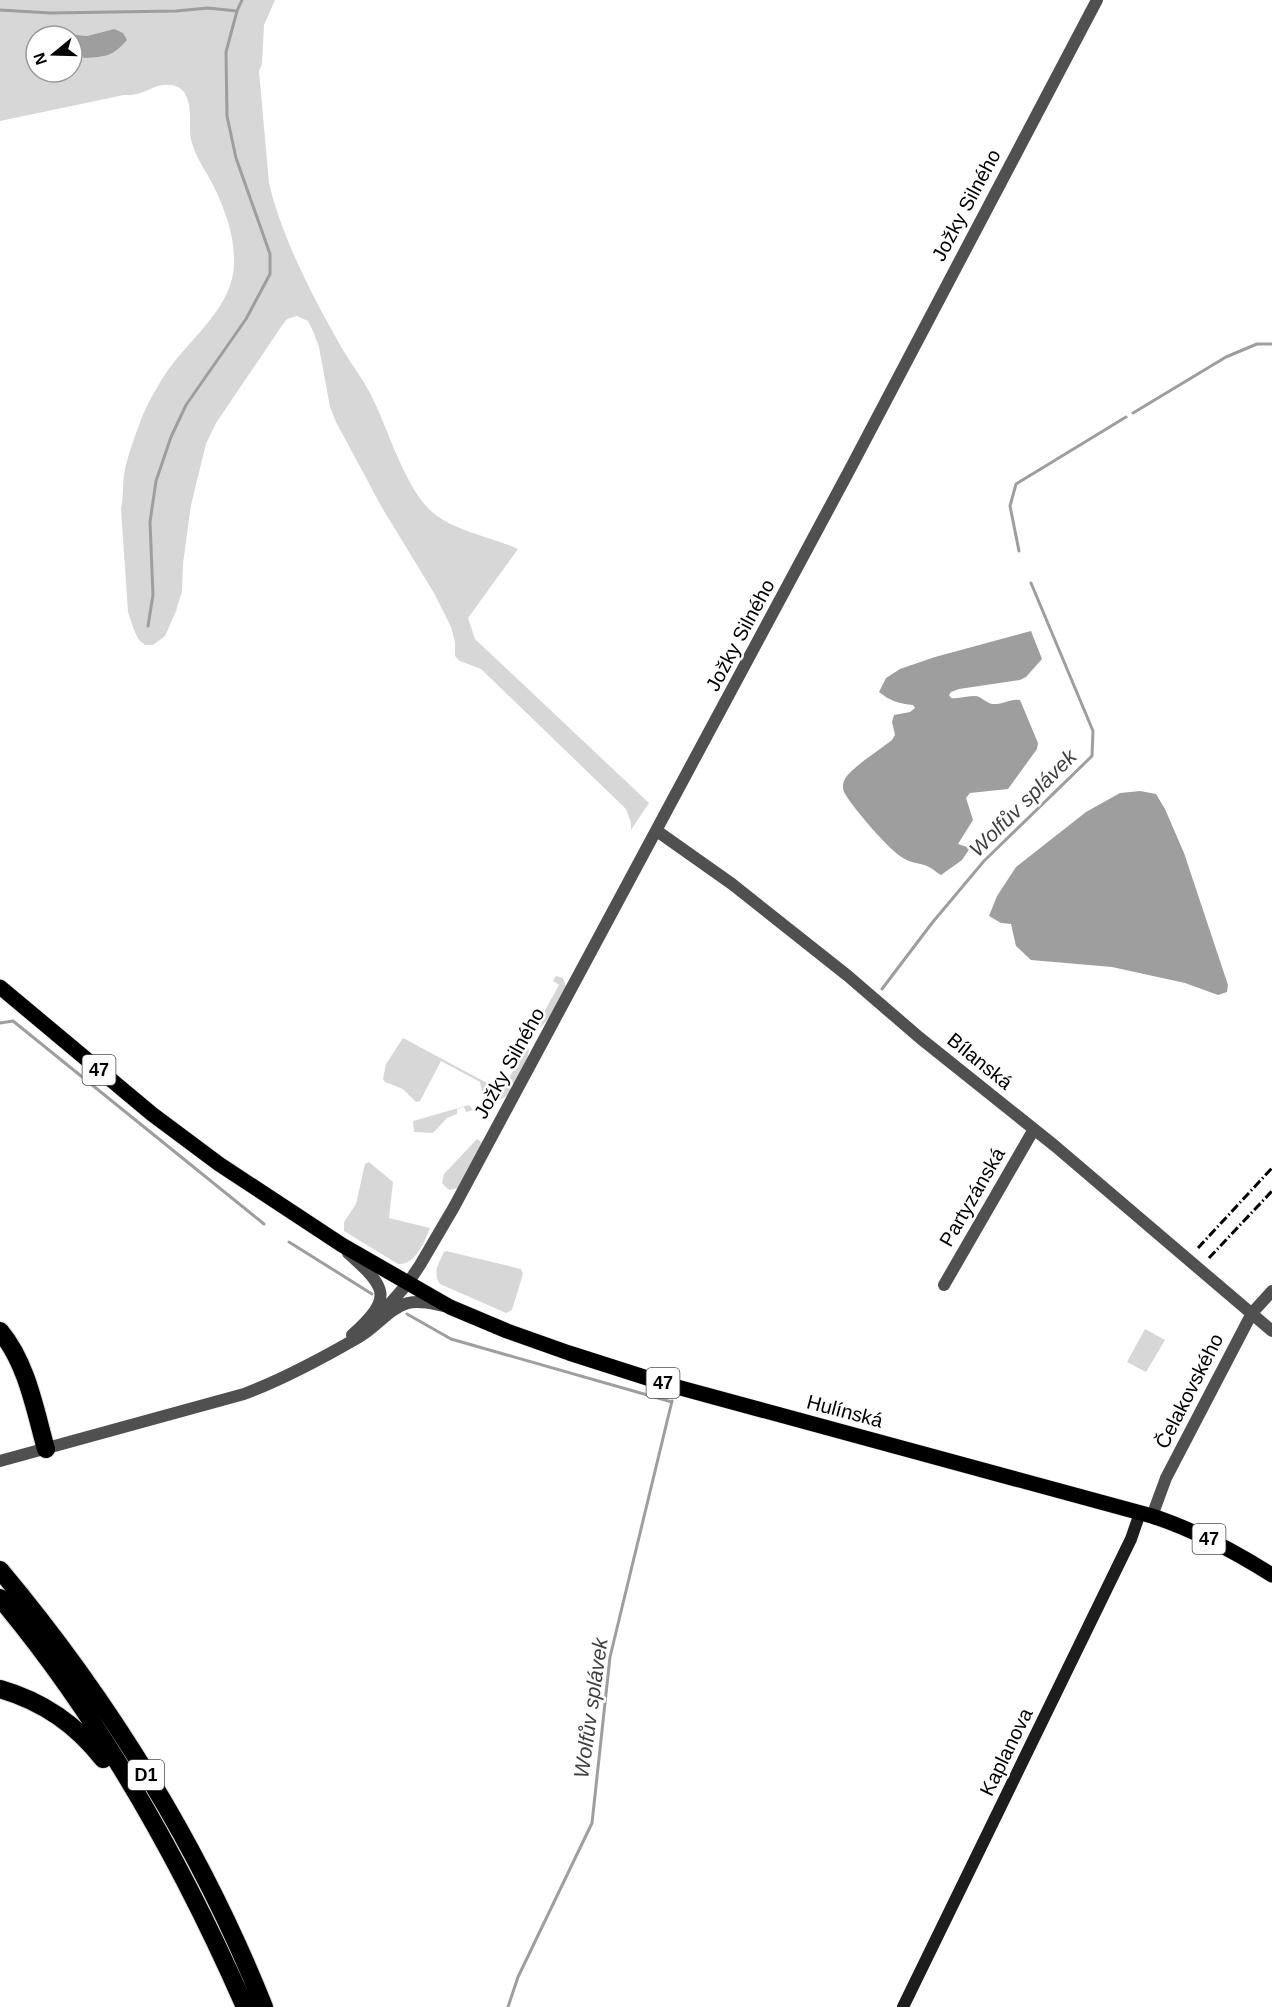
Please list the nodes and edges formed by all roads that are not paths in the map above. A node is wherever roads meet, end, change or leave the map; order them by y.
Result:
1 (1097, 0) edge
2 (657, 831) junction
3 (0, 987) edge
4 (1034, 1129) junction
5 (328, 1236) junction
6 (408, 1283) junction
7 (944, 1285) dead end
8 (1272, 1291) edge
9 (450, 1306) junction
10 (1252, 1313) junction
11 (0, 1331) edge
12 (1272, 1331) edge
13 (339, 1347) junction
14 (46, 1449) junction
15 (0, 1461) edge
16 (1146, 1514) junction
17 (0, 1570) edge
18 (1272, 1575) edge
19 (0, 1598) edge
20 (0, 1689) edge
21 (163, 1839) junction
22 (254, 2005) edge
23 (903, 2007) edge

1 - 2 street, Jožky Silného
2 - 4 street, Bílanská
2 - 6 street, Jožky Silného
3 - 5 main road, 47
4 - 7 street, Partyzánská
4 - 10 street, Bílanská
5 - 6 main road, 47
5 - 13 street
6 - 9 main road, Hulínská / 47
6 - 13 street, Jožky Silného
8 - 10 street, Čelakovského
9 - 13 street
9 - 16 main road, Hulínská / 47
10 - 12 street, Bílanská
10 - 16 street, Čelakovského
11 - 14 highway
13 - 14 street
14 - 15 street
16 - 18 main road, Hulínská / 47
16 - 23 main road, Kaplanova
17 - 22 highway, D1
19 - 21 highway, D1
20 - 21 highway
21 - 22 highway, D1

